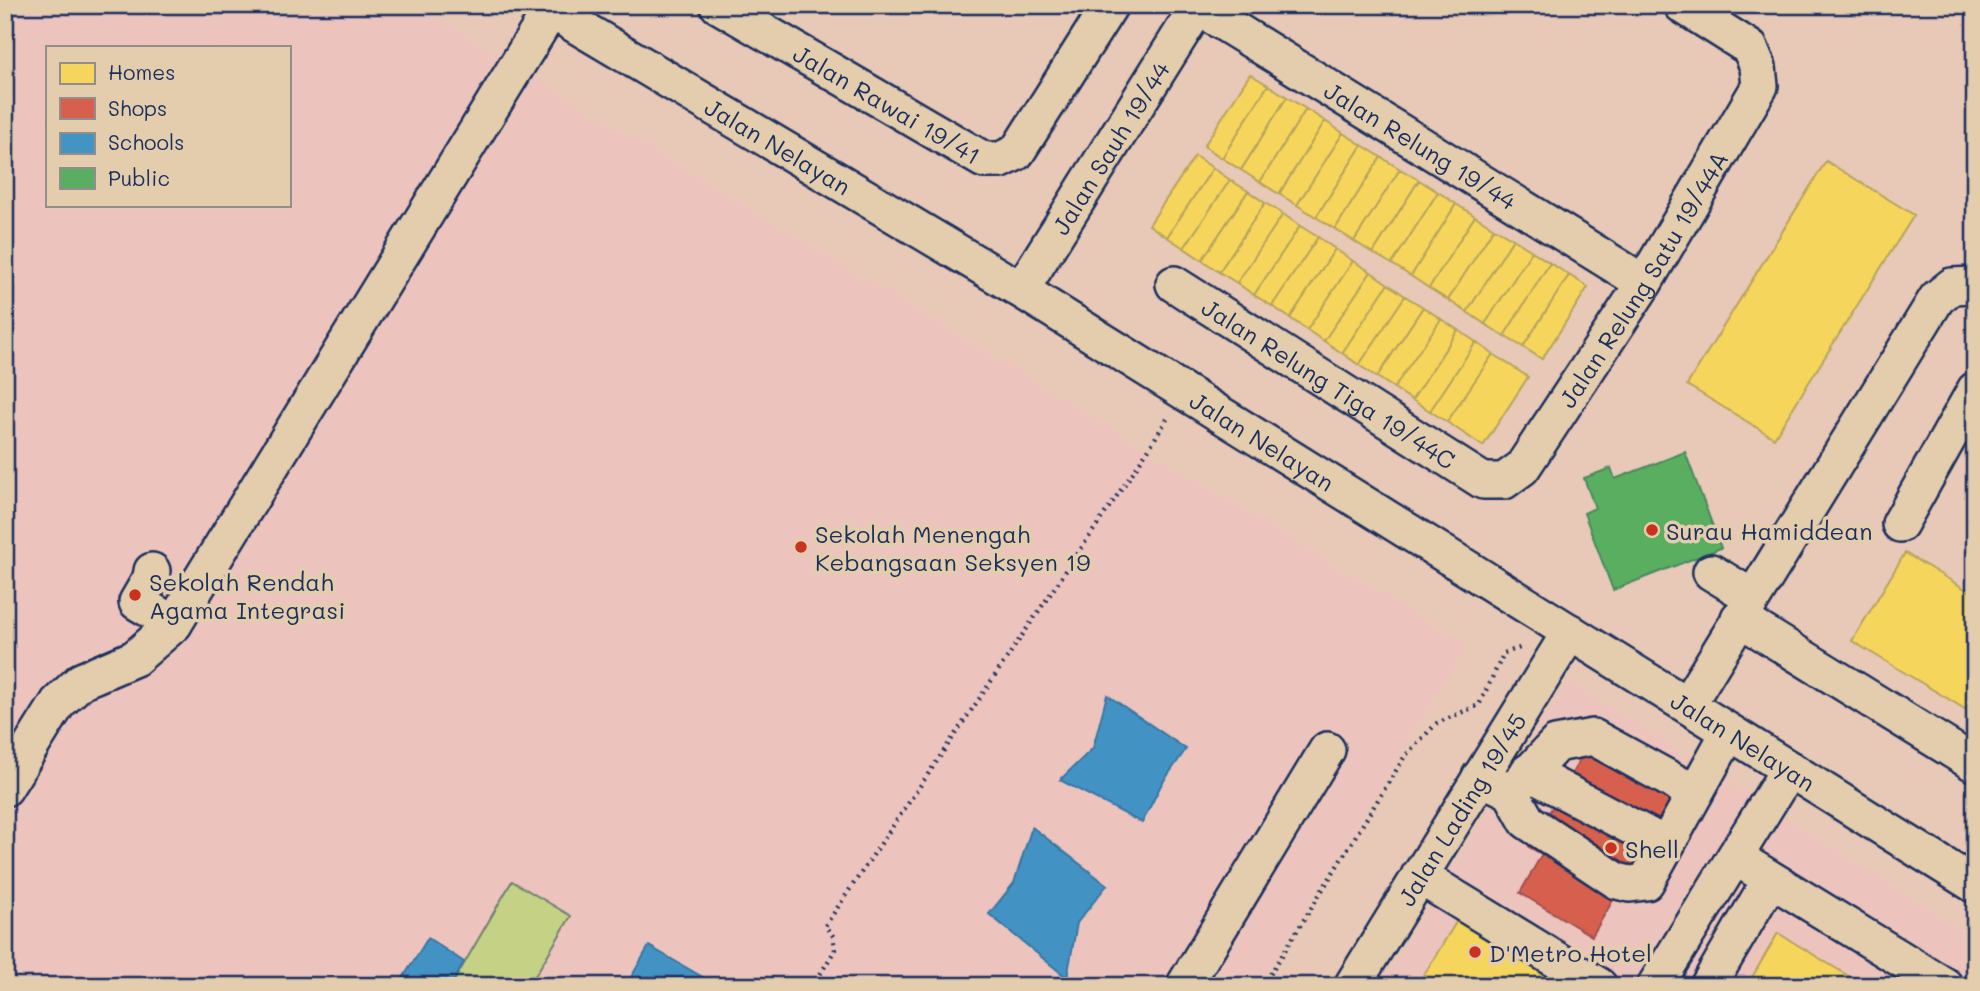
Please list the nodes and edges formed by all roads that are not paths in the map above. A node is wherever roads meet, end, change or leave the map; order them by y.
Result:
1 (718, 5) edge
2 (1110, 5) edge
3 (1682, 5) edge
4 (1198, 6) edge
5 (549, 7) edge
6 (1644, 283) junction
7 (1174, 284) dead end
8 (1975, 286) edge
9 (1021, 290) junction
10 (1975, 390) edge
11 (1483, 481) joint
12 (1900, 524) dead end
13 (1711, 572) dead end
14 (145, 587) dead end
15 (1746, 607) junction
16 (174, 624) junction
17 (1570, 632) junction
18 (1687, 705) junction
19 (1729, 732) junction
20 (1326, 750) dead end
21 (1975, 764) edge
22 (1789, 769) junction
23 (1506, 780) junction
24 (5, 788) edge
25 (1695, 793) junction
26 (1666, 845) junction
27 (1735, 857) junction
28 (1419, 876) junction
29 (1770, 880) junction
30 (1975, 885) edge
31 (1184, 986) edge
32 (1352, 986) edge
33 (1599, 986) edge
34 (1655, 986) edge
35 (1708, 986) edge
36 (1945, 986) edge

1 - 2 street, Jalan Rawai 19/41
3 - 6 street, Jalan Relung Satu 19/44A
4 - 6 street, Jalan Relung 19/44
4 - 9 street, Jalan Sauh 19/44
5 - 9 street, Jalan Nelayan
5 - 16 street
6 - 11 street, Jalan Relung Satu 19/44A
7 - 11 street, Jalan Relung Tiga 19/44C
8 - 15 street
9 - 17 street, Jalan Nelayan
10 - 12 street
13 - 15 street
14 - 16 street
15 - 18 street
15 - 21 street
16 - 24 street
17 - 18 street, Jalan Nelayan
17 - 23 street, Jalan Lading 19/45
18 - 19 street, Jalan Nelayan
19 - 22 street, Jalan Nelayan
19 - 25 street
20 - 31 street
22 - 27 street
22 - 30 street, Jalan Nelayan
23 - 25 street
23 - 26 street
23 - 26 street
23 - 28 street, Jalan Lading 19/45
25 - 26 street
27 - 29 street
27 - 34 street
28 - 32 street, Jalan Lading 19/45
28 - 33 street
29 - 35 street
29 - 36 street

